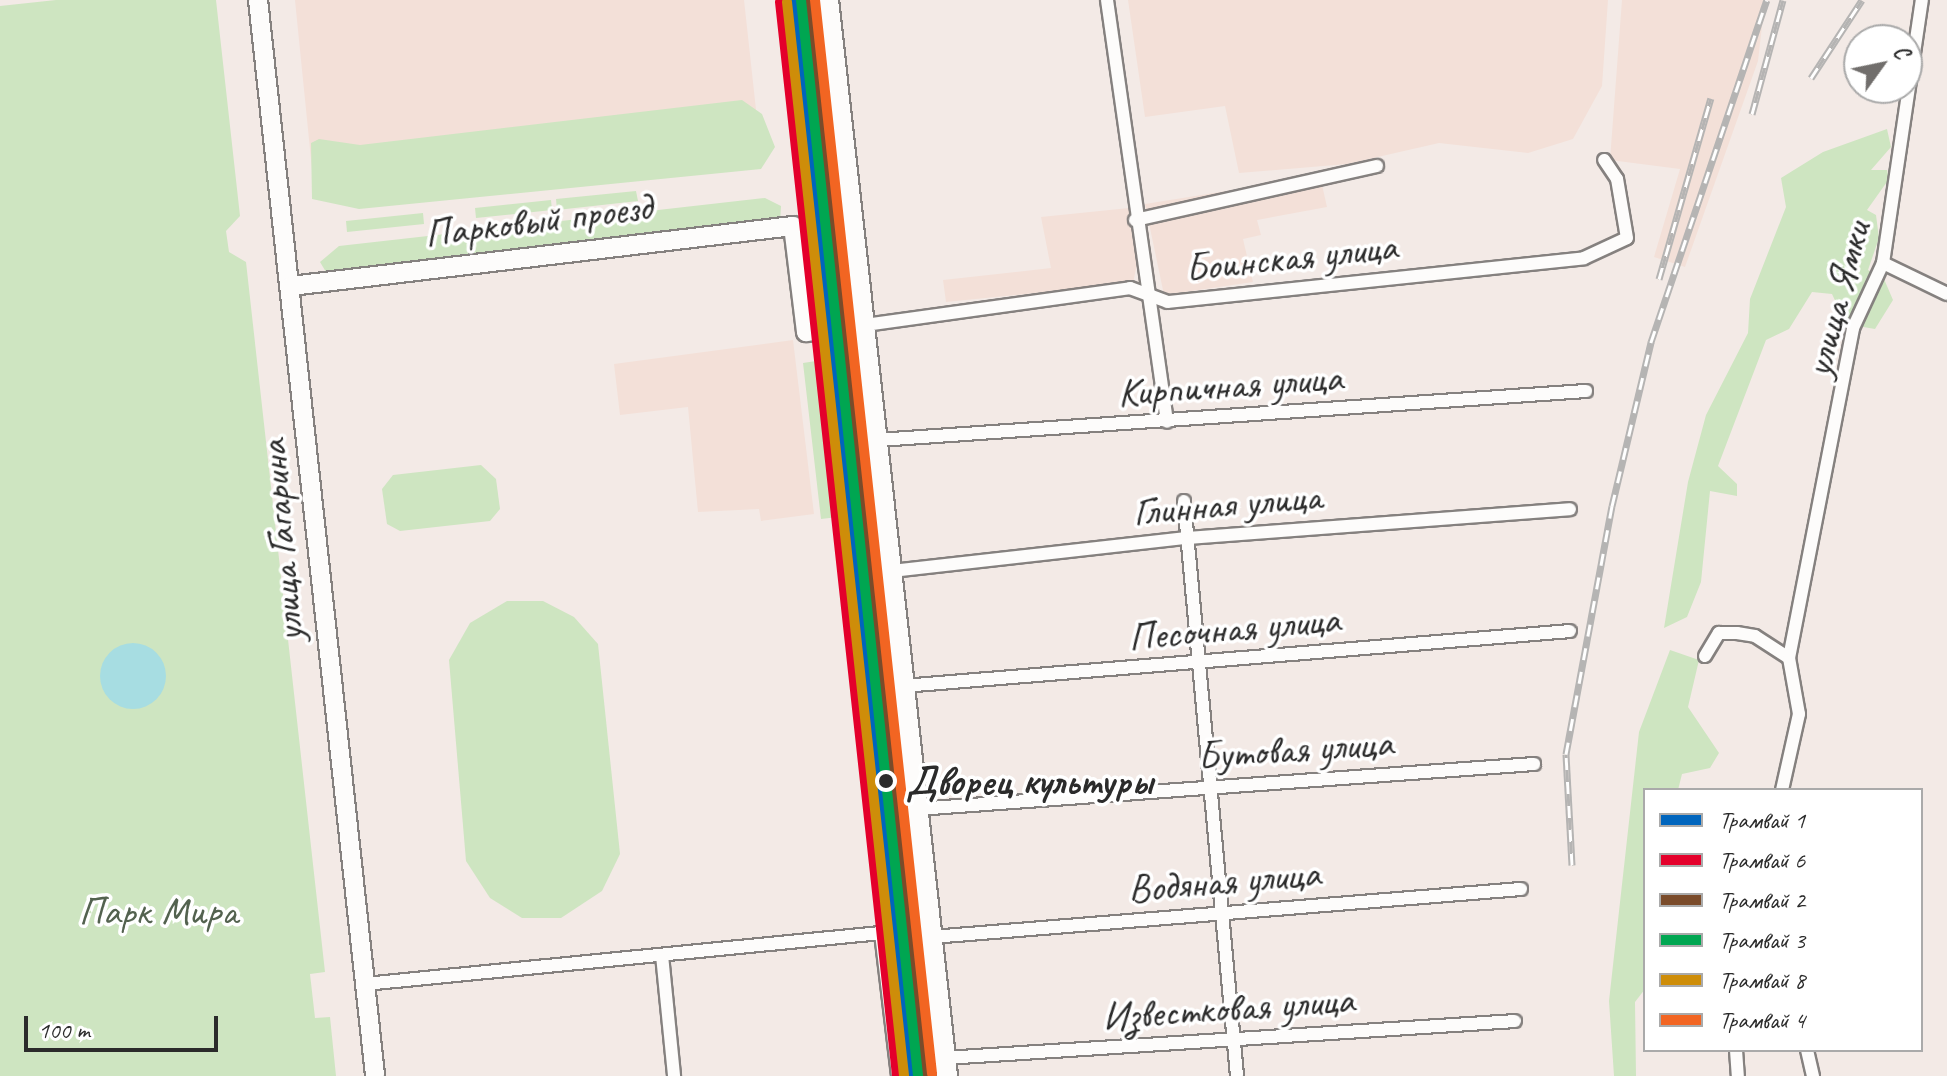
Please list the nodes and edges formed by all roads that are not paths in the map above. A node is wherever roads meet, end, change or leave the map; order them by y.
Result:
1 (258, 0) edge
2 (828, 0) edge
3 (1107, 0) edge
4 (1922, 0) edge
5 (1604, 160) dead end
6 (1377, 166) dead end
7 (1135, 220) junction
8 (1883, 263) junction
9 (291, 286) junction
10 (1152, 294) junction
11 (1947, 294) edge
12 (865, 325) junction
13 (1586, 391) dead end
14 (1167, 422) junction
15 (878, 440) junction
16 (1184, 501) dead end
17 (1570, 509) dead end
18 (1187, 538) junction
19 (891, 571) junction
20 (1570, 631) dead end
21 (1705, 656) dead end
22 (1789, 658) junction
23 (1202, 663) junction
24 (903, 686) junction
25 (1534, 764) dead end
26 (1212, 786) junction
27 (1782, 788) edge
28 (917, 809) junction
29 (1521, 889) dead end
30 (1224, 913) junction
31 (881, 933) junction
32 (932, 933) junction
33 (662, 955) junction
34 (365, 984) junction
35 (1515, 1021) dead end
36 (1231, 1039) junction
37 (1736, 1052) edge
38 (1807, 1052) edge
39 (946, 1067) edge
40 (375, 1076) edge
41 (674, 1076) edge
42 (898, 1076) edge
43 (1237, 1076) edge
44 (1738, 1076) edge
45 (1813, 1076) edge

1 - 9 street, улица Гагарина
2 - 12 main road
3 - 7 street
4 - 8 street, улица Ямки
5 - 10 street, Боинская улица
6 - 7 street
7 - 10 street
8 - 11 street
8 - 22 street, улица Ямки
9 - 12 street, Парковый проезд
9 - 34 street, улица Гагарина
10 - 12 street, Боинская улица
10 - 14 street
12 - 15 main road
13 - 14 street, Кирпичная улица
14 - 15 street, Кирпичная улица
15 - 19 main road
16 - 18 street
17 - 18 street, Глинная улица
18 - 19 street, Глинная улица
18 - 23 street
19 - 24 main road
20 - 23 street, Песочная улица
21 - 22 street
22 - 27 street, улица Ямки
23 - 24 street, Песочная улица
23 - 26 street
24 - 28 main road
25 - 26 street, Бутовая улица
26 - 28 street, Бутовая улица
26 - 30 street
28 - 32 main road
29 - 30 street, Водяная улица
30 - 32 street, Водяная улица
30 - 36 street
31 - 32 street, Водяная улица
31 - 33 street, Водяная улица
31 - 42 street
32 - 39 main road
33 - 34 street, Водяная улица
33 - 41 street
34 - 40 street, улица Гагарина
35 - 36 street, Известковая улица
36 - 39 street, Известковая улица
36 - 43 street
37 - 44 street
38 - 45 street

